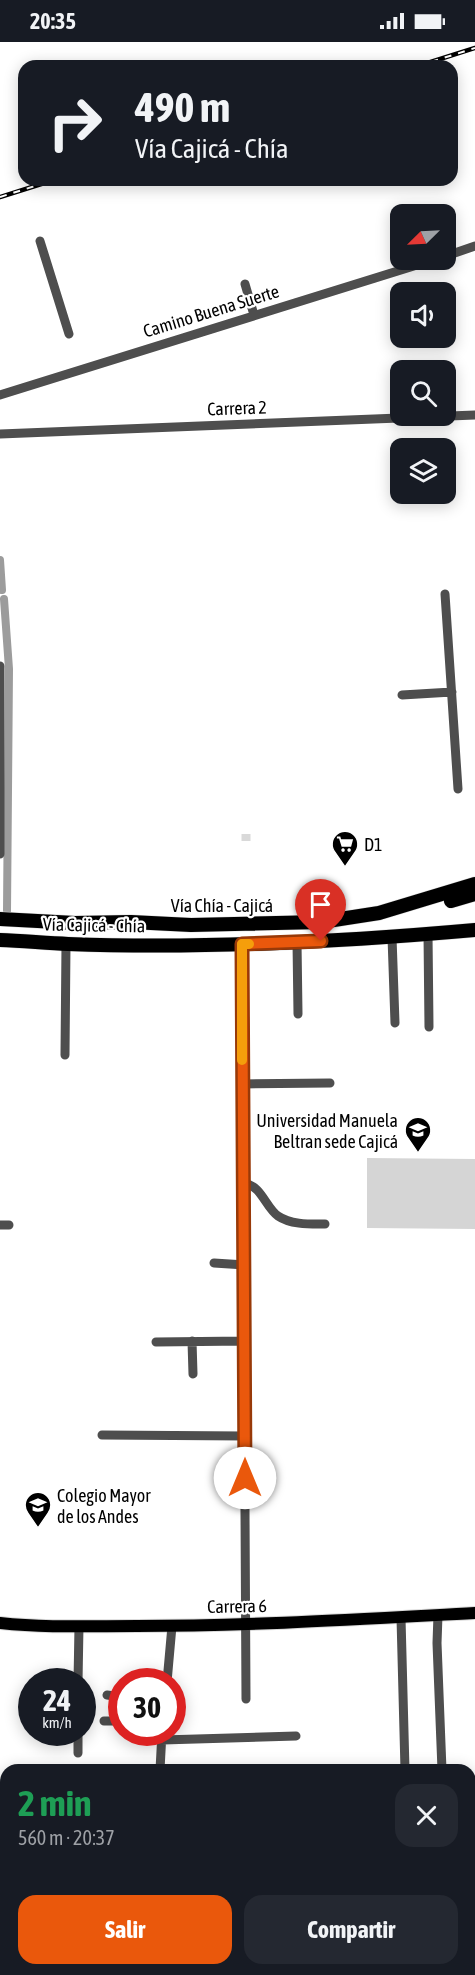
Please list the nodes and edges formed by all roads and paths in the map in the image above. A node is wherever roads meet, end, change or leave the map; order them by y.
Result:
1 (40, 241) dead end
2 (475, 246) edge
3 (456, 252) edge
4 (400, 270) edge
5 (245, 284) dead end
6 (254, 315) junction
7 (69, 334) dead end
8 (0, 394) edge
9 (475, 416) edge
10 (0, 434) edge
11 (446, 594) dead end
12 (0, 666) edge
13 (452, 692) junction
14 (402, 695) dead end
15 (458, 789) dead end
16 (0, 854) edge
17 (475, 884) edge
18 (475, 894) edge
19 (407, 904) junction
20 (0, 919) edge
21 (475, 923) edge
22 (475, 930) edge
23 (433, 934) junction
24 (392, 937) junction
25 (0, 940) edge
26 (297, 942) junction
27 (66, 944) junction
28 (242, 944) junction
29 (298, 1014) dead end
30 (395, 1023) dead end
31 (429, 1027) dead end
32 (65, 1055) dead end
33 (330, 1083) dead end
34 (242, 1084) junction
35 (245, 1184) junction
36 (325, 1224) dead end
37 (213, 1263) dead end
38 (245, 1265) junction
39 (192, 1341) junction
40 (245, 1341) junction
41 (156, 1342) dead end
42 (193, 1374) dead end
43 (102, 1435) dead end
44 (245, 1436) junction
45 (475, 1613) edge
46 (438, 1615) junction
47 (401, 1618) junction
48 (0, 1623) edge
49 (246, 1624) junction
50 (79, 1626) junction
51 (172, 1626) junction
52 (78, 1668) edge
53 (168, 1668) edge
54 (246, 1699) dead end
55 (104, 1721) dead end
56 (108, 1721) edge
57 (186, 1736) edge
58 (296, 1736) dead end
59 (78, 1746) edge
60 (161, 1746) edge
61 (78, 1753) dead end
62 (160, 1764) edge
63 (405, 1764) edge
64 (442, 1764) edge

1 - 7 street
2 - 3 street
4 - 6 street, Camino Buena Suerte
5 - 6 street
6 - 8 street, Camino Buena Suerte
9 - 10 street, Carrera 2
11 - 13 street
12 - 16 street
13 - 14 street
13 - 15 street
17 - 19 highway, Vía Chía - Cajicá
18 - 19 highway
19 - 20 highway, Vía Chía - Cajicá
21 - 23 highway
22 - 23 highway, Vía Cajicá - Chía
23 - 24 highway, Vía Cajicá - Chía
23 - 31 street
24 - 26 highway, Vía Cajicá - Chía
24 - 30 street
25 - 27 highway, Vía Cajicá - Chía
26 - 28 highway, Vía Cajicá - Chía
26 - 29 street
27 - 28 highway, Vía Cajicá - Chía
27 - 32 street
28 - 34 street
33 - 34 street
34 - 35 street
35 - 36 street
35 - 38 street
37 - 38 street
38 - 40 street
39 - 40 street
39 - 41 street
39 - 42 street
40 - 44 street
43 - 44 street
44 - 49 street
45 - 46 main road, Carrera 6
46 - 47 main road, Carrera 6
46 - 64 street
47 - 49 main road, Carrera 6
47 - 63 street
48 - 50 main road, Carrera 6
49 - 51 main road, Carrera 6
49 - 54 street
50 - 51 main road, Carrera 6
50 - 52 street
51 - 53 street
55 - 56 street
57 - 58 street
59 - 61 street
60 - 62 street

